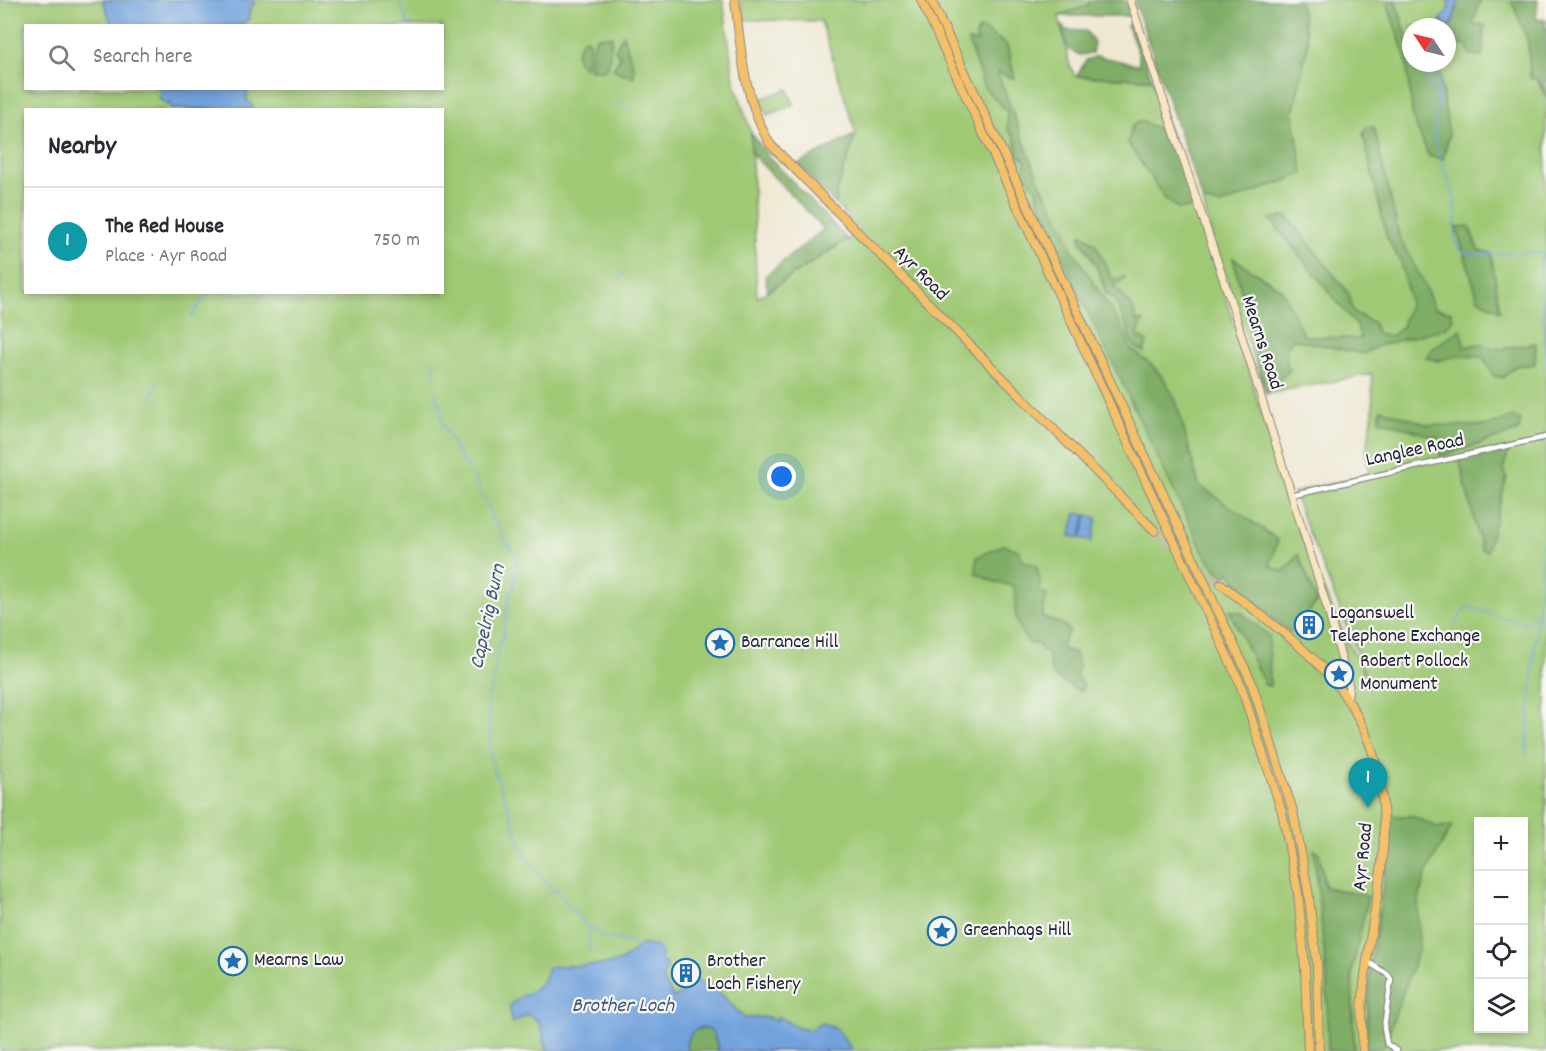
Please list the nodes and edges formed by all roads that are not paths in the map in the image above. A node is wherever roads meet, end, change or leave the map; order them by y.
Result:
1 (735, 0) edge
2 (921, 0) edge
3 (931, 0) edge
4 (1130, 0) edge
5 (1546, 437) edge
6 (1291, 495) junction
7 (1155, 531) tunnel mouth
8 (1221, 584) tunnel mouth
9 (1347, 700) junction
10 (1368, 962) junction
11 (1308, 1051) edge
12 (1319, 1051) edge
13 (1363, 1051) edge
14 (1397, 1051) edge

1 - 7 main road, Ayr Road
2 - 11 highway
3 - 12 highway
4 - 6 street, Mearns Road
5 - 6 street, Langlee Road
6 - 9 street, Mearns Road
8 - 9 main road, Ayr Road
9 - 10 main road, Ayr Road
10 - 13 main road, Ayr Road
10 - 14 street

